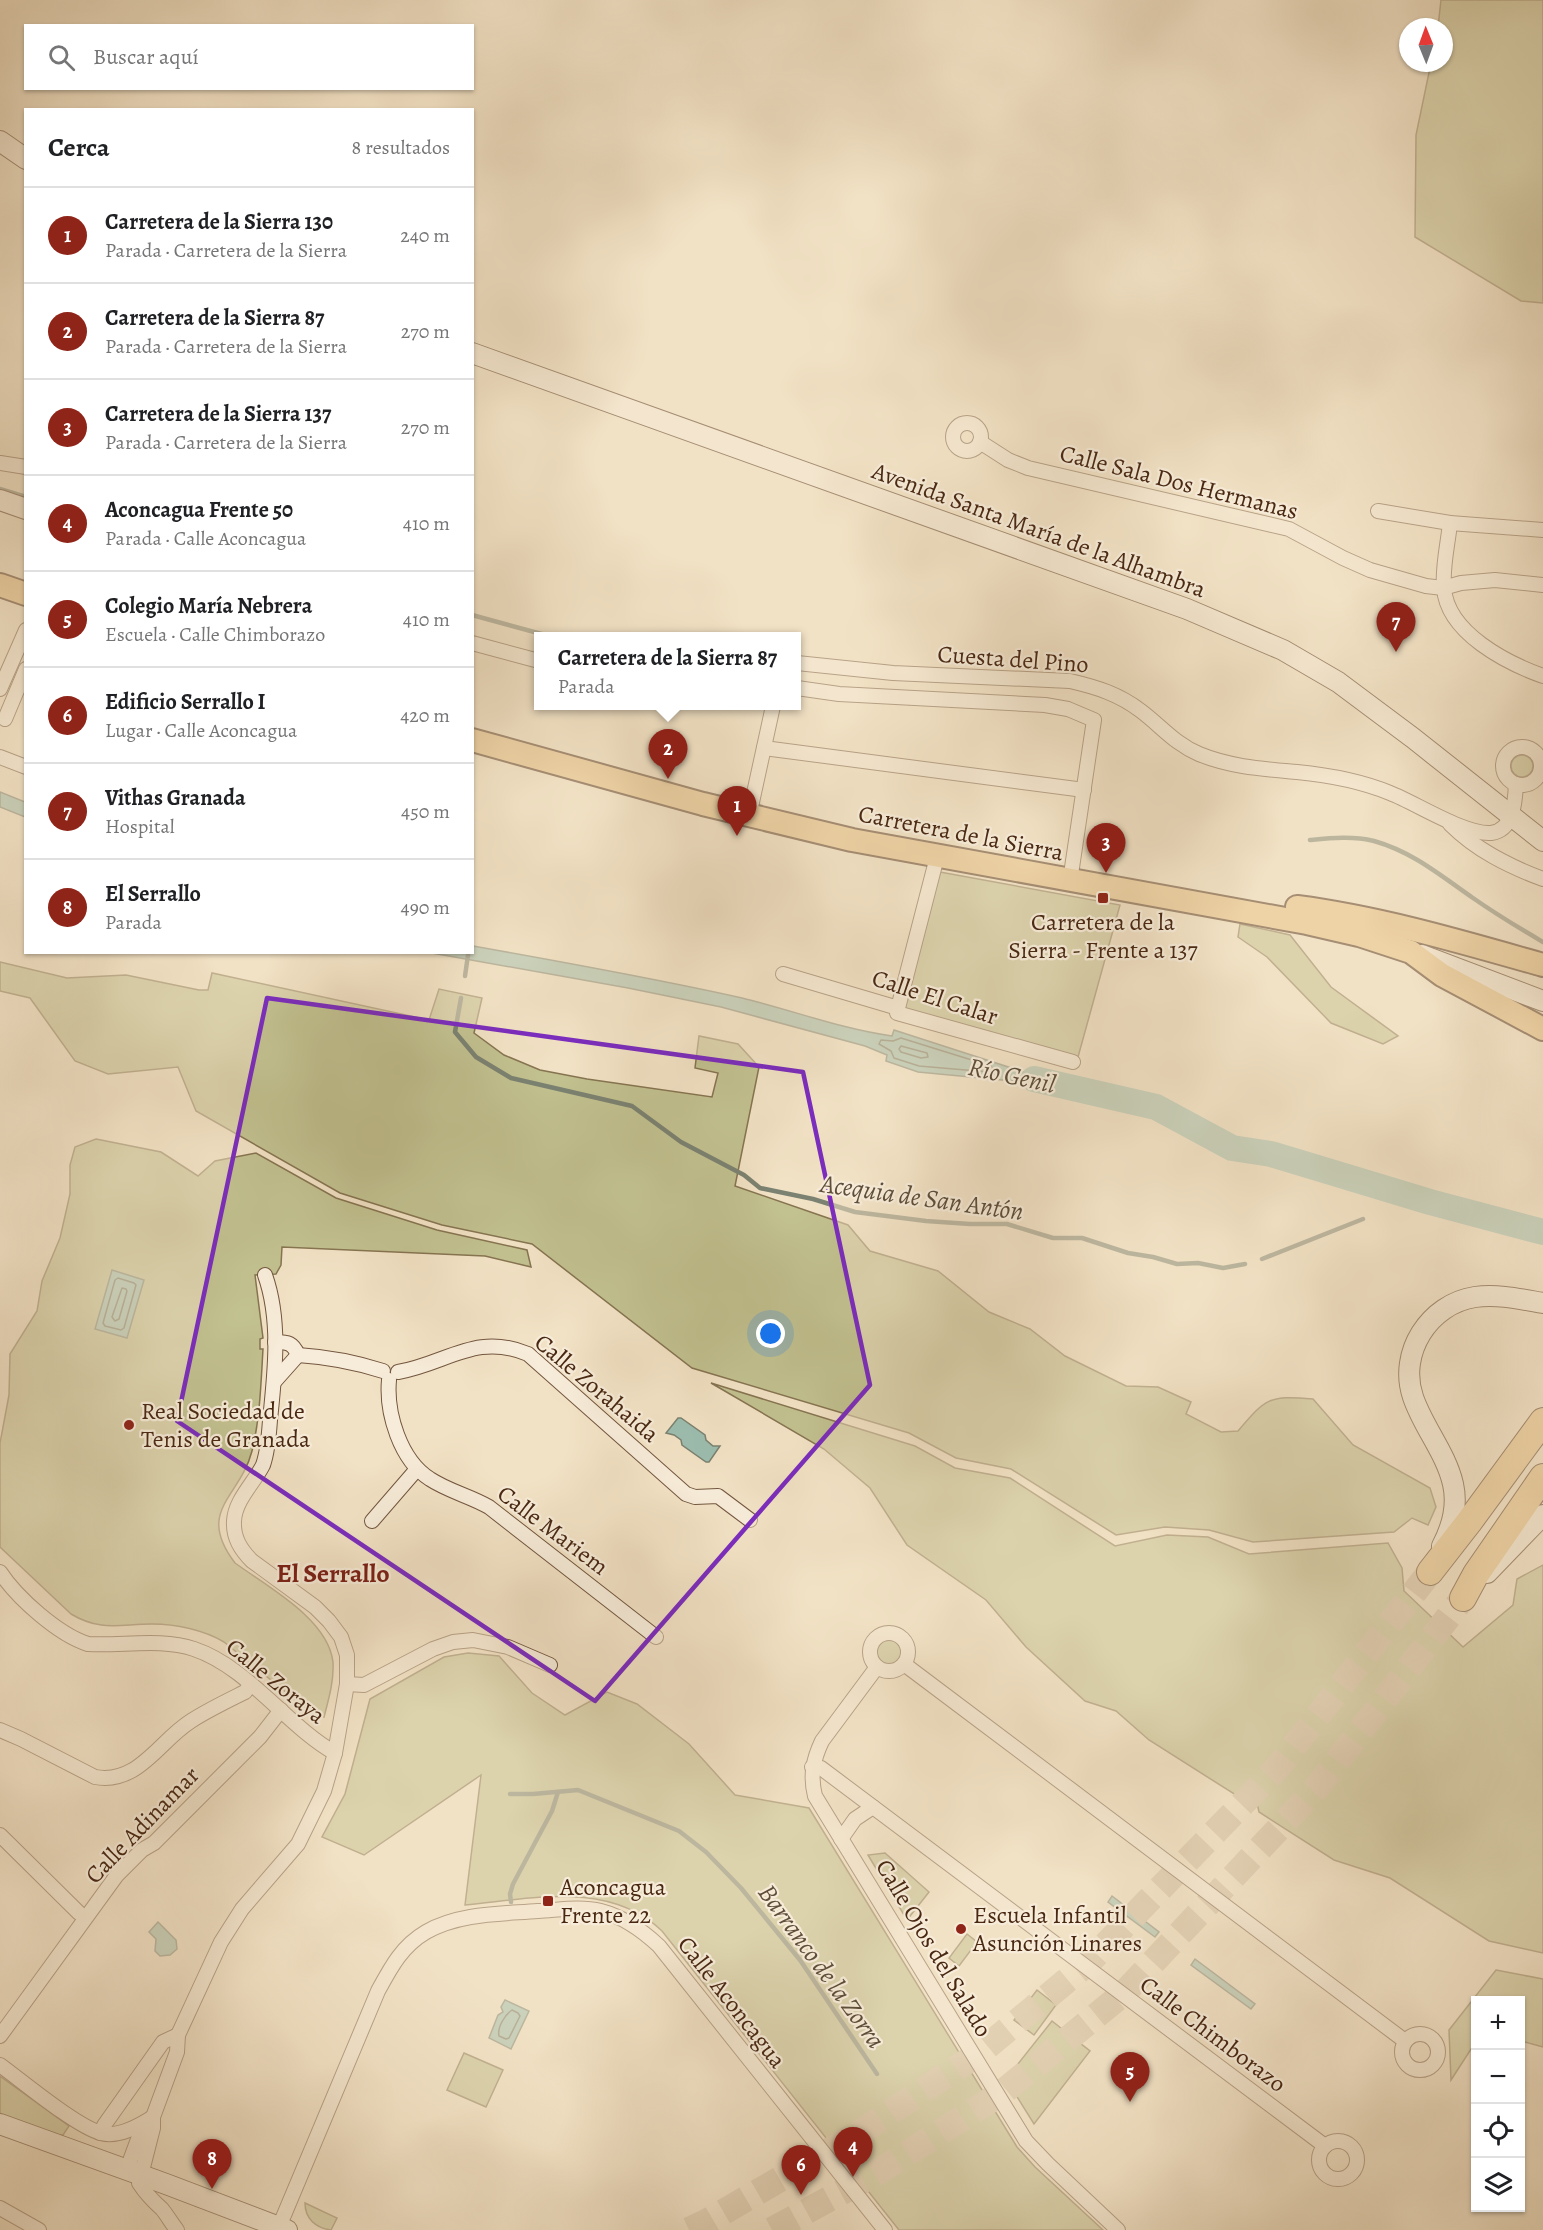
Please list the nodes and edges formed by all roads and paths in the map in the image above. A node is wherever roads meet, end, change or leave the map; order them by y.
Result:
1 (0, 141) edge
2 (24, 158) edge
3 (474, 354) edge
4 (980, 442) dead end
5 (0, 464) edge
6 (24, 467) edge
7 (0, 500) edge
8 (24, 508) edge
9 (1378, 511) dead end
10 (1450, 523) junction
11 (1543, 530) edge
12 (0, 585) edge
13 (1543, 585) edge
14 (1443, 588) junction
15 (24, 593) edge
16 (24, 635) edge
17 (474, 644) edge
18 (534, 660) edge
19 (801, 663) edge
20 (24, 674) edge
21 (1543, 676) edge
22 (0, 689) edge
23 (801, 689) edge
24 (772, 710) edge
25 (5, 719) dead end
26 (474, 741) edge
27 (764, 748) junction
28 (0, 756) edge
29 (24, 766) edge
30 (1542, 770) edge
31 (1516, 784) junction
32 (1084, 790) junction
33 (749, 816) junction
34 (1512, 816) junction
35 (1446, 820) junction
36 (1543, 841) edge
37 (937, 857) junction
38 (1543, 879) edge
39 (1070, 881) junction
40 (1152, 896) junction
41 (1411, 951) junction
42 (1543, 965) edge
43 (783, 974) dead end
44 (1543, 1001) edge
45 (898, 1008) junction
46 (1543, 1029) edge
47 (1073, 1062) dead end
48 (265, 1275) dead end
49 (1543, 1303) edge
50 (275, 1342) junction
51 (298, 1355) junction
52 (390, 1374) junction
53 (274, 1382) junction
54 (1543, 1421) edge
55 (417, 1469) junction
56 (1543, 1477) edge
57 (1543, 1515) edge
58 (750, 1520) dead end
59 (372, 1521) dead end
60 (0, 1572) edge
61 (1430, 1572) joint
62 (1463, 1598) joint
63 (656, 1637) dead end
64 (904, 1664) junction
65 (550, 1665) dead end
66 (877, 1667) junction
67 (251, 1684) junction
68 (347, 1684) junction
69 (281, 1710) junction
70 (0, 1730) edge
71 (335, 1753) junction
72 (812, 1767) junction
73 (873, 1807) junction
74 (0, 1835) edge
75 (841, 1839) junction
76 (80, 1913) dead end
77 (178, 2035) junction
78 (0, 2036) edge
79 (1405, 2042) dead end
80 (0, 2065) edge
81 (148, 2120) junction
82 (0, 2124) edge
83 (100, 2133) junction
84 (1325, 2146) dead end
85 (134, 2172) junction
86 (166, 2184) junction
87 (0, 2208) edge
88 (161, 2209) junction
89 (283, 2228) edge
90 (39, 2230) edge
91 (177, 2230) edge
92 (885, 2230) edge
93 (1118, 2230) edge

1 - 2 street
3 - 34 street, Avenida Santa María de la Alhambra
4 - 14 street, Calle Sala Dos Hermanas
5 - 6 street
7 - 8 street
9 - 10 street
10 - 11 street
10 - 14 street
12 - 15 main road
13 - 14 street, Calle Sala Dos Hermanas
14 - 21 street
16 - 22 street
17 - 18 street
19 - 35 street, Cuesta del Pino
20 - 25 street
23 - 32 street
24 - 27 street
26 - 33 main road, Carretera de la Sierra
27 - 32 street
27 - 33 street
28 - 29 street
30 - 31 street
30 - 31 street
31 - 34 street
32 - 39 street
33 - 37 main road, Carretera de la Sierra
34 - 35 street, Cuesta del Pino
34 - 36 street, Avenida Santa María de la Alhambra
35 - 38 street, Cuesta del Pino
37 - 39 main road, Carretera de la Sierra
37 - 45 street
39 - 40 main road, Carretera de la Sierra
40 - 41 main road, Carretera de la Sierra
40 - 42 main road
41 - 44 street, Carretera de la Sierra
41 - 46 main road
43 - 45 street, Calle El Calar
45 - 47 street, Calle El Calar
48 - 50 street
49 - 61 street
50 - 51 street
50 - 53 street
51 - 52 street
51 - 53 street
52 - 55 street, Calle Mariem
52 - 58 street, Calle Zorahaida
53 - 68 street
54 - 61 highway
55 - 59 street
55 - 63 street, Calle Mariem
56 - 62 highway
57 - 62 street
60 - 67 street, Calle Zoraya
64 - 66 street
64 - 66 street
64 - 79 street
65 - 68 street
66 - 72 street, Calle Ojos del Salado
67 - 69 street, Calle Zoraya
67 - 70 street
68 - 71 street
69 - 71 street, Calle Zoraya
69 - 78 street, Calle Adinamar
71 - 77 street
72 - 73 street, Calle Chimborazo
72 - 75 street, Calle Ojos del Salado
73 - 75 street
73 - 84 street, Calle Chimborazo
74 - 76 street
75 - 93 street, Calle Ojos del Salado
77 - 81 street
77 - 83 street
80 - 83 street
81 - 83 street
81 - 85 street
82 - 85 street
85 - 86 street
85 - 88 street
86 - 88 street
86 - 89 street
87 - 90 street
88 - 91 street
89 - 92 street, Calle Aconcagua

